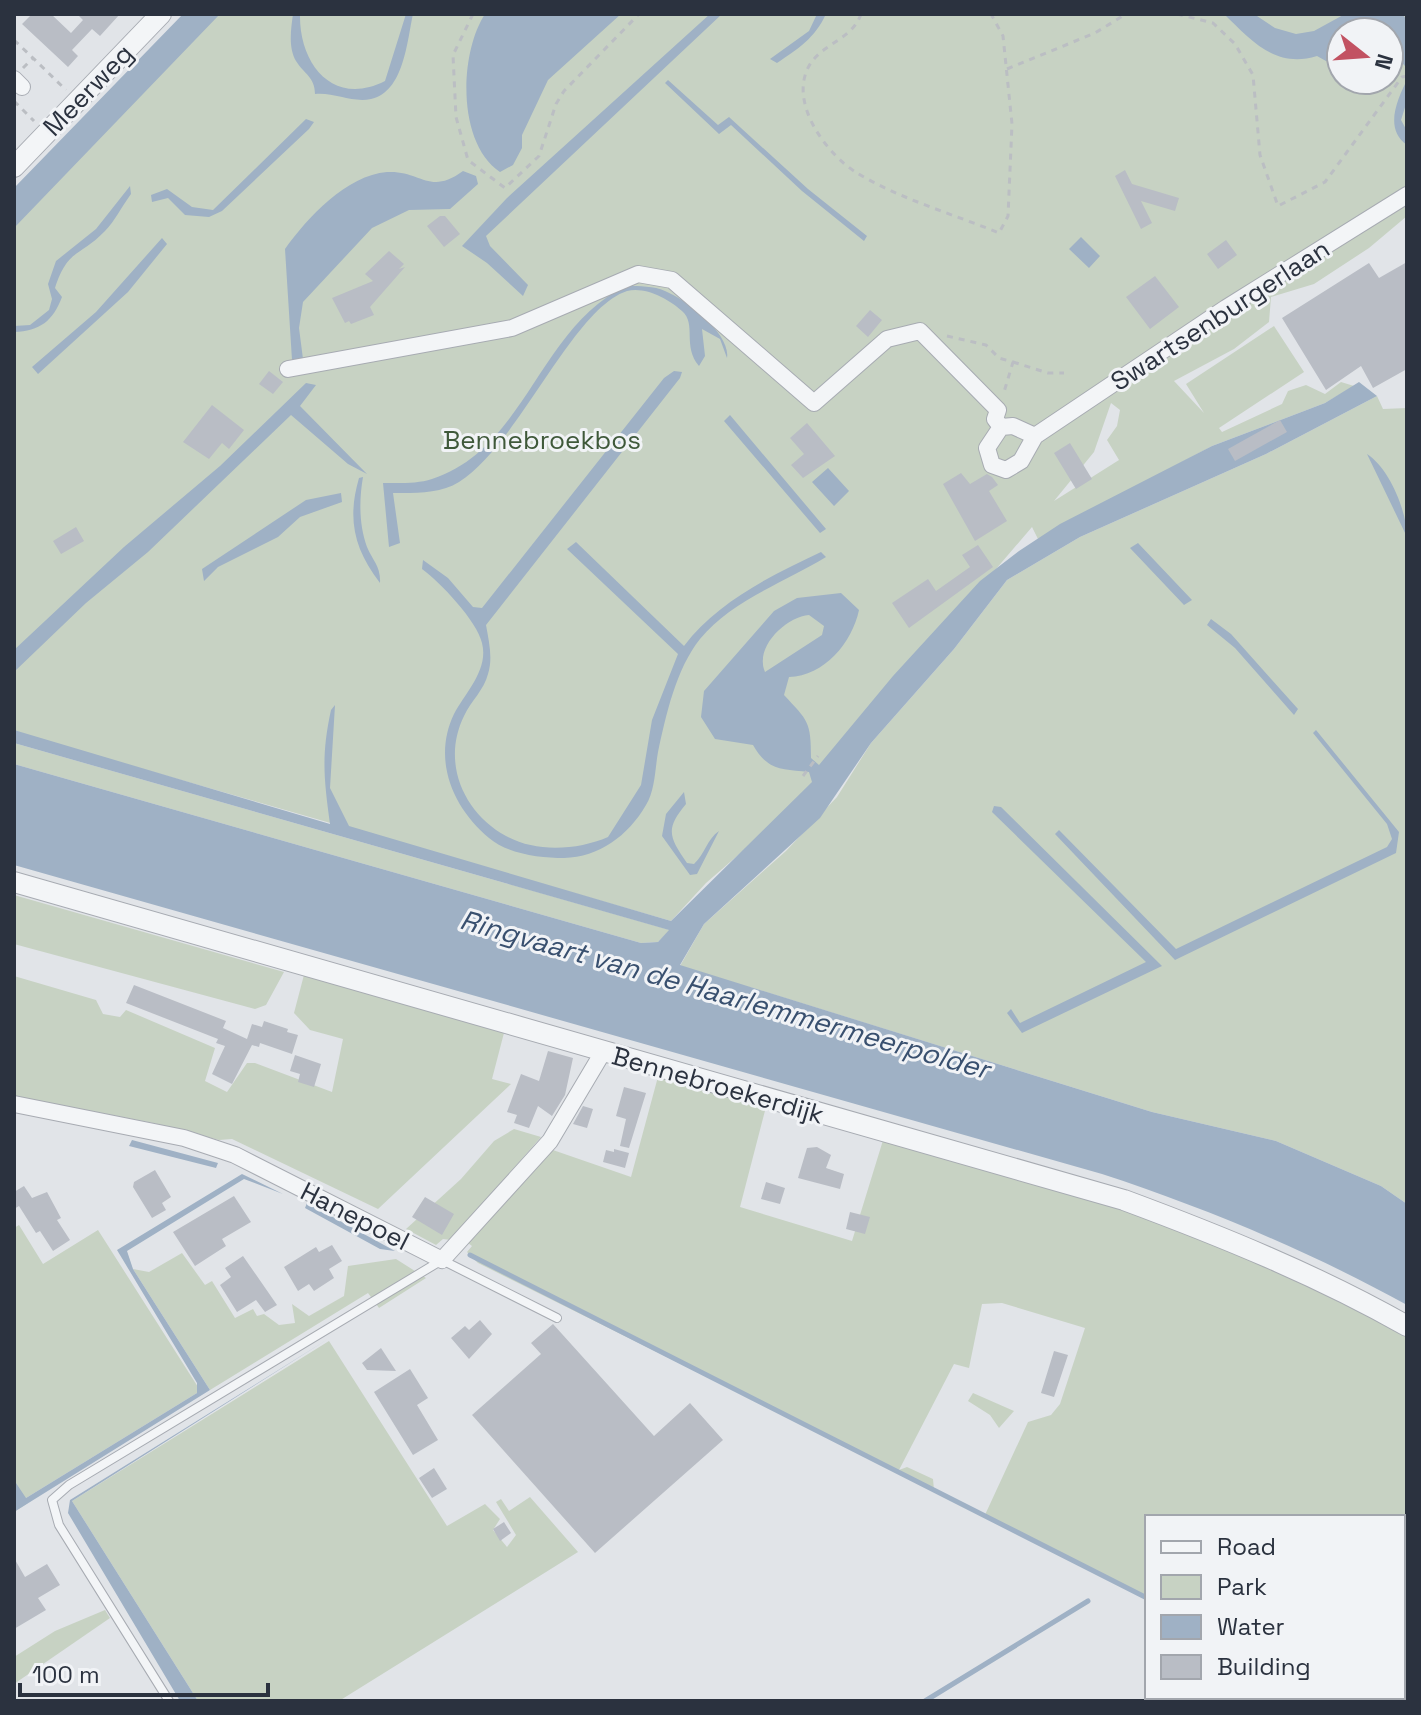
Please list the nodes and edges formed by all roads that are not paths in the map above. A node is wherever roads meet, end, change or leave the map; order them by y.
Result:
1 (161, 14) edge
2 (14, 167) edge
3 (1407, 195) edge
4 (288, 369) dead end
5 (1000, 418) junction
6 (1035, 436) junction
7 (14, 882) edge
8 (603, 1052) junction
9 (14, 1104) edge
10 (442, 1260) junction
11 (557, 1318) dead end
12 (1407, 1326) edge
13 (169, 1701) edge

1 - 2 street, Meerweg
3 - 6 street, Swartsenburgerlaan
4 - 5 street
5 - 6 street
5 - 6 street, Swartsenburgerlaan
7 - 8 street, Bennebroekerdijk
8 - 10 street, Hanepoel
8 - 12 street, Bennebroekerdijk
9 - 10 street, Hanepoel
10 - 11 lane
10 - 13 lane

